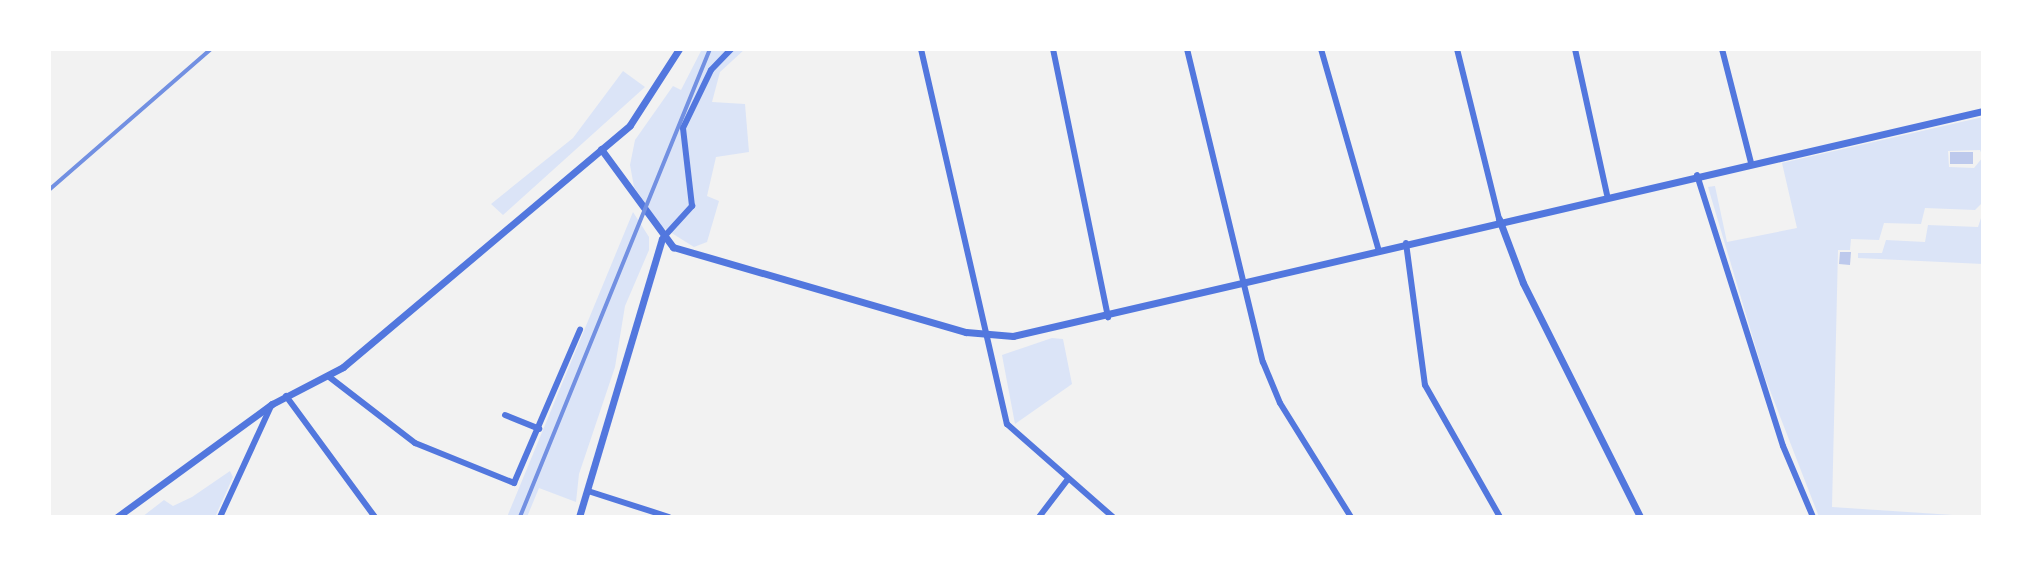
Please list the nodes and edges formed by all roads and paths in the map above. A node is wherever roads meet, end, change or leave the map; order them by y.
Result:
1 (679, 49) edge
2 (731, 49) edge
3 (921, 49) edge
4 (1053, 49) edge
5 (1187, 49) edge
6 (1321, 49) edge
7 (1457, 49) edge
8 (1575, 49) edge
9 (1723, 49) edge
10 (1983, 111) edge
11 (601, 149) junction
12 (1751, 163) junction
13 (1697, 175) junction
14 (1607, 195) junction
15 (1499, 219) junction
16 (662, 239) junction
17 (1406, 241) junction
18 (1378, 248) junction
19 (1243, 282) junction
20 (1108, 317) junction
21 (580, 330) dead end
22 (987, 335) junction
23 (328, 376) junction
24 (286, 396) junction
25 (272, 404) junction
26 (505, 415) dead end
27 (539, 429) junction
28 (1068, 479) junction
29 (588, 491) junction
30 (117, 517) edge
31 (220, 517) edge
32 (375, 517) edge
33 (579, 517) edge
34 (669, 517) edge
35 (1039, 517) edge
36 (1113, 517) edge
37 (1351, 517) edge
38 (1500, 517) edge
39 (1640, 517) edge
40 (1813, 517) edge

1 - 11 street
2 - 16 street
3 - 22 street
4 - 20 street
5 - 19 street
6 - 18 street
7 - 15 street
8 - 14 street
9 - 12 street
10 - 12 street
11 - 16 street
11 - 23 street
12 - 13 street
13 - 14 street
13 - 40 street
14 - 15 street
15 - 17 street
15 - 39 street
16 - 22 street
16 - 29 street
17 - 18 street
17 - 38 street
18 - 19 street
19 - 20 street
19 - 37 street
20 - 22 street
21 - 27 street
22 - 28 street
23 - 24 street
23 - 27 street
24 - 25 street
24 - 32 street
25 - 30 street
25 - 31 street
26 - 27 street
28 - 35 street
28 - 36 street
29 - 33 street
29 - 34 street

